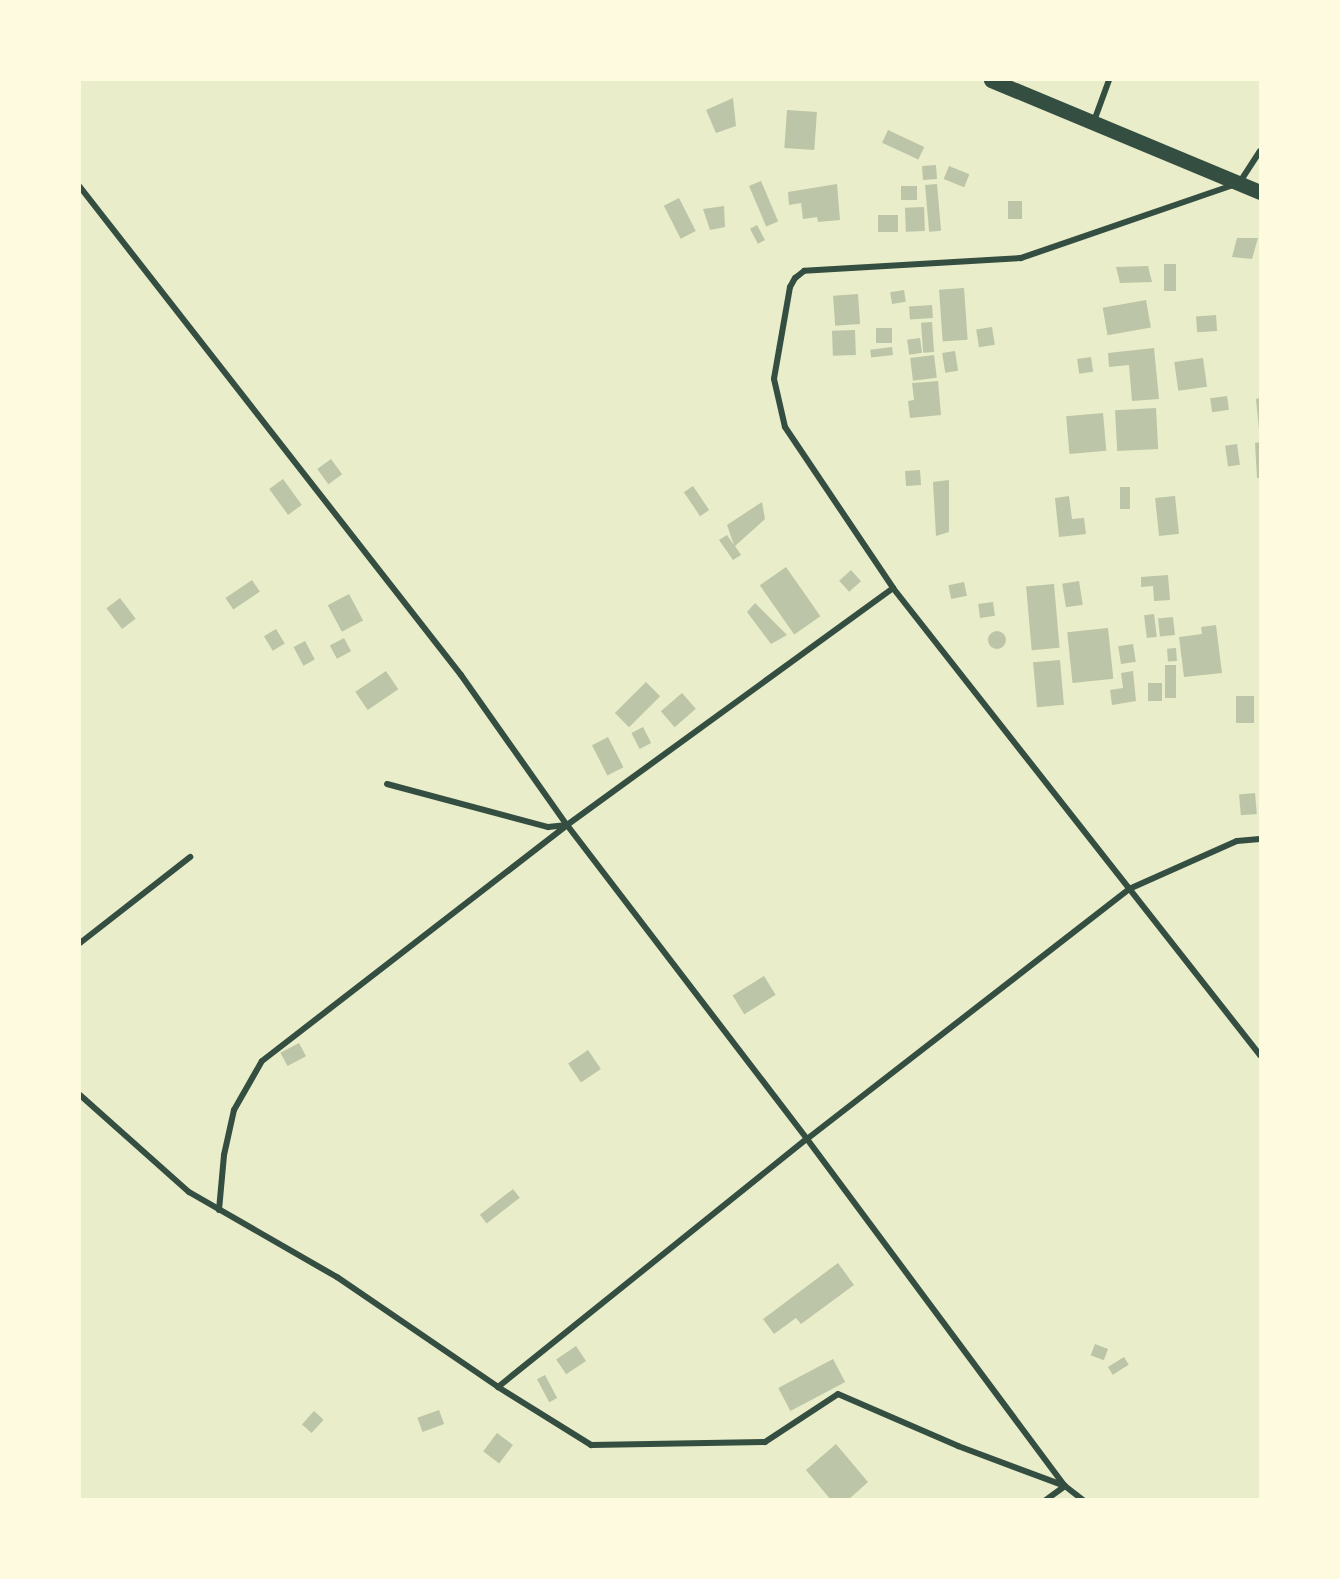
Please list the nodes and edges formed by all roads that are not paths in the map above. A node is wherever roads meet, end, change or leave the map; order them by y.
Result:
1 (991, 80) edge
2 (1109, 80) edge
3 (1093, 123) junction
4 (1260, 151) edge
5 (1239, 183) junction
6 (80, 187) edge
7 (1260, 192) edge
8 (893, 588) junction
9 (387, 784) dead end
10 (567, 825) junction
11 (1260, 839) edge
12 (190, 857) dead end
13 (1129, 889) junction
14 (80, 943) edge
15 (1260, 1055) edge
16 (80, 1095) edge
17 (807, 1139) junction
18 (219, 1210) junction
19 (498, 1387) junction
20 (1065, 1486) junction
21 (1046, 1500) edge
22 (1083, 1500) edge

1 - 3 main road
2 - 3 street
3 - 5 main road
4 - 5 street
5 - 7 main road
5 - 8 street
6 - 10 street
8 - 10 street
8 - 13 street
9 - 10 street
10 - 17 street
10 - 18 street
11 - 13 street
12 - 14 street
13 - 15 street
13 - 17 street
16 - 18 street
17 - 19 street
17 - 20 street
18 - 19 street
19 - 20 street
20 - 21 street
20 - 22 street

